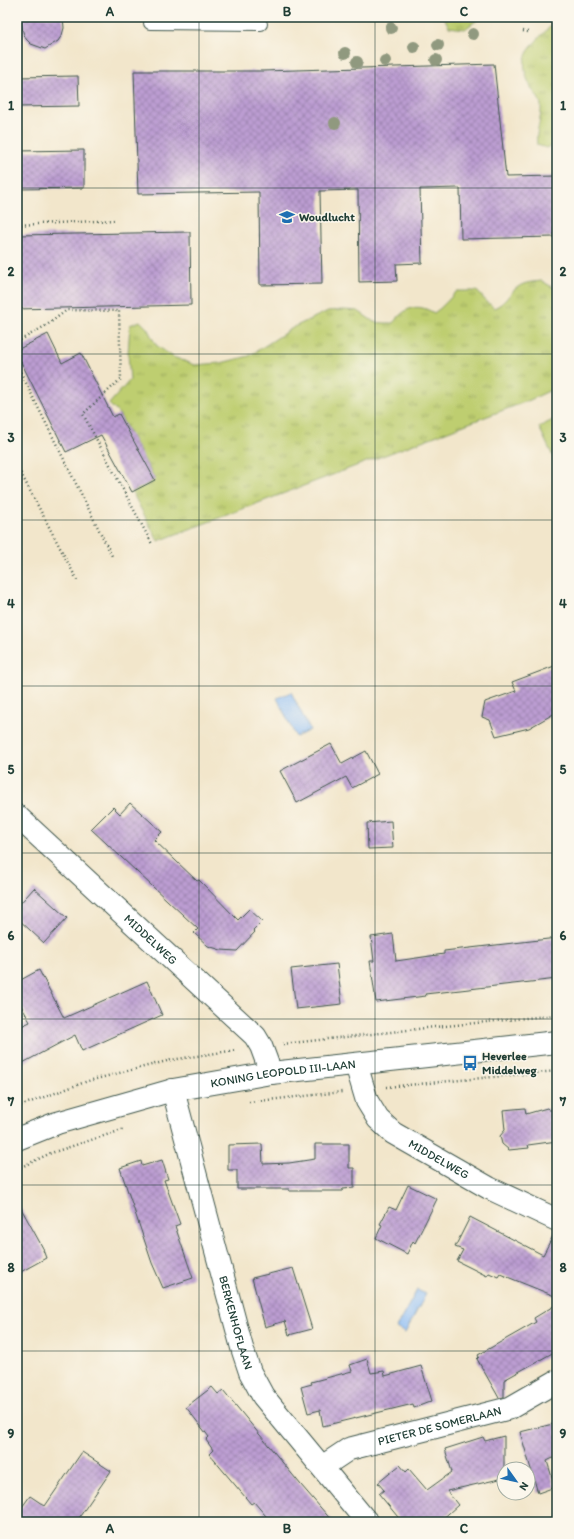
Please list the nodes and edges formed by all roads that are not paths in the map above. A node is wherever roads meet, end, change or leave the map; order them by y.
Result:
1 (150, 23) dead end
2 (261, 24) dead end
3 (17, 816) edge
4 (557, 1042) edge
5 (356, 1064) junction
6 (271, 1073) junction
7 (173, 1090) junction
8 (17, 1139) edge
9 (557, 1220) edge
10 (557, 1381) edge
11 (322, 1467) junction
12 (367, 1522) edge

1 - 2 lane
3 - 6 street, MIDDELWEG
4 - 5 street, KONING LEOPOLD III-LAAN
5 - 6 street, KONING LEOPOLD III-LAAN
5 - 9 street, MIDDELWEG
6 - 7 street, KONING LEOPOLD III-LAAN
7 - 8 street, KONING LEOPOLD III-LAAN
7 - 11 street, BERKENHOFLAAN
10 - 11 street, PIETER DE SOMERLAAN
11 - 12 street, BERKENHOFLAAN

